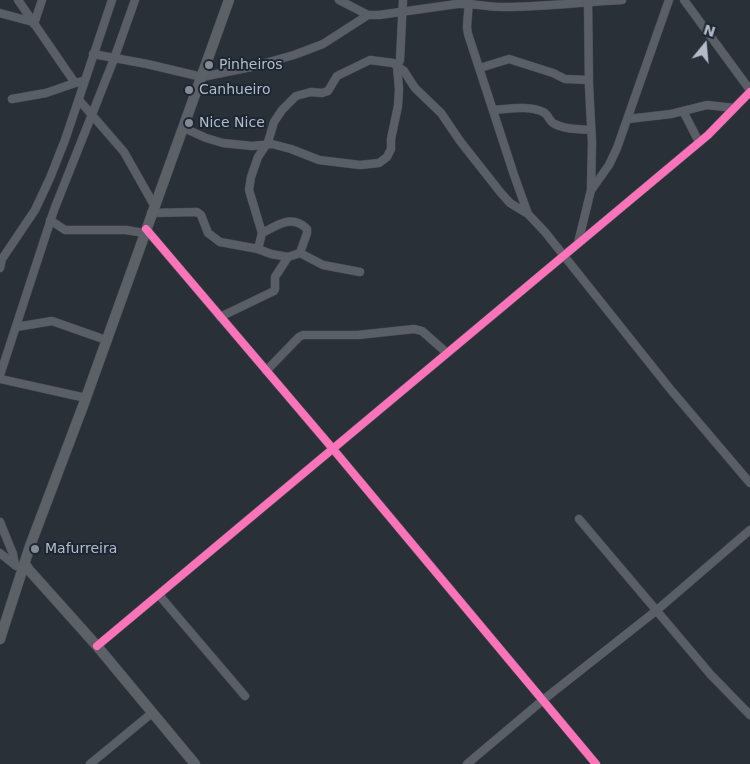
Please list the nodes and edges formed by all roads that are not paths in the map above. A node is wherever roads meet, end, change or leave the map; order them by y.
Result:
1 (18, 0) edge
2 (42, 0) edge
3 (112, 0) edge
4 (135, 0) edge
5 (228, 0) edge
6 (340, 0) edge
7 (403, 0) edge
8 (622, 0) edge
9 (669, 0) edge
10 (684, 0) edge
11 (588, 1) edge
12 (469, 2) edge
13 (402, 12) junction
14 (0, 13) edge
15 (368, 15) junction
16 (33, 23) junction
17 (93, 54) junction
18 (114, 59) junction
19 (397, 66) junction
20 (480, 68) junction
21 (202, 77) junction
22 (589, 80) junction
23 (84, 81) junction
24 (75, 84) junction
25 (750, 91) edge
26 (12, 99) dead end
27 (79, 100) junction
28 (734, 108) junction
29 (493, 110) junction
30 (683, 111) junction
31 (92, 114) junction
32 (628, 119) junction
33 (184, 128) junction
34 (591, 130) junction
35 (699, 142) junction
36 (266, 146) junction
37 (592, 190) junction
38 (153, 209) junction
39 (528, 214) junction
40 (50, 220) junction
41 (145, 231) junction
42 (262, 232) junction
43 (578, 243) junction
44 (258, 249) junction
45 (300, 253) junction
46 (563, 255) junction
47 (288, 257) junction
48 (0, 267) edge
49 (360, 272) dead end
50 (220, 317) junction
51 (16, 327) junction
52 (106, 340) junction
53 (447, 353) junction
54 (266, 371) junction
55 (0, 377) edge
56 (86, 398) junction
57 (333, 450) junction
58 (750, 483) edge
59 (579, 519) dead end
60 (0, 522) edge
61 (750, 530) edge
62 (0, 554) edge
63 (21, 567) junction
64 (159, 595) junction
65 (657, 610) junction
66 (0, 640) edge
67 (97, 646) junction
68 (245, 696) dead end
69 (543, 700) junction
70 (152, 713) junction
71 (750, 715) edge
72 (90, 764) edge
73 (195, 764) edge
74 (467, 764) edge
75 (596, 764) edge

1 - 16 street
2 - 16 street
3 - 17 street
4 - 18 street
5 - 21 main road
6 - 15 street
7 - 13 street
8 - 11 street
9 - 32 street
10 - 25 street
11 - 12 street
11 - 22 street
12 - 13 street
12 - 20 street
13 - 15 street
13 - 19 street
14 - 16 street
15 - 21 street
16 - 24 street
17 - 18 street
17 - 23 street
18 - 21 street
18 - 31 street
19 - 36 street
19 - 36 street
19 - 39 street
20 - 22 street
20 - 29 street
21 - 33 main road
22 - 34 street
23 - 24 street
23 - 27 street
24 - 26 street
25 - 28 street
27 - 31 street
27 - 48 street
28 - 30 street
28 - 35 street
29 - 34 street
29 - 39 street
30 - 32 street
30 - 35 street
31 - 38 street
31 - 40 street
32 - 37 street
33 - 36 street
33 - 38 main road
34 - 37 street
35 - 43 street
36 - 42 street
37 - 43 street
38 - 41 main road
38 - 44 street
39 - 46 street
40 - 41 street
40 - 51 street
41 - 50 street
41 - 52 main road
42 - 44 street
42 - 45 street
43 - 46 street
44 - 47 street
45 - 47 street
45 - 49 street
46 - 53 street
46 - 58 street
47 - 50 street
50 - 54 street
51 - 52 street
51 - 55 street
52 - 56 main road
53 - 54 street
53 - 57 street
54 - 57 street
55 - 56 street
56 - 63 main road
57 - 64 street
57 - 69 street
59 - 65 street
60 - 63 street
61 - 65 street
62 - 63 street
63 - 66 main road
63 - 67 main road
64 - 67 street
64 - 68 street
65 - 69 street
65 - 71 street
67 - 70 main road
69 - 74 street
69 - 75 street
70 - 72 street
70 - 73 main road

